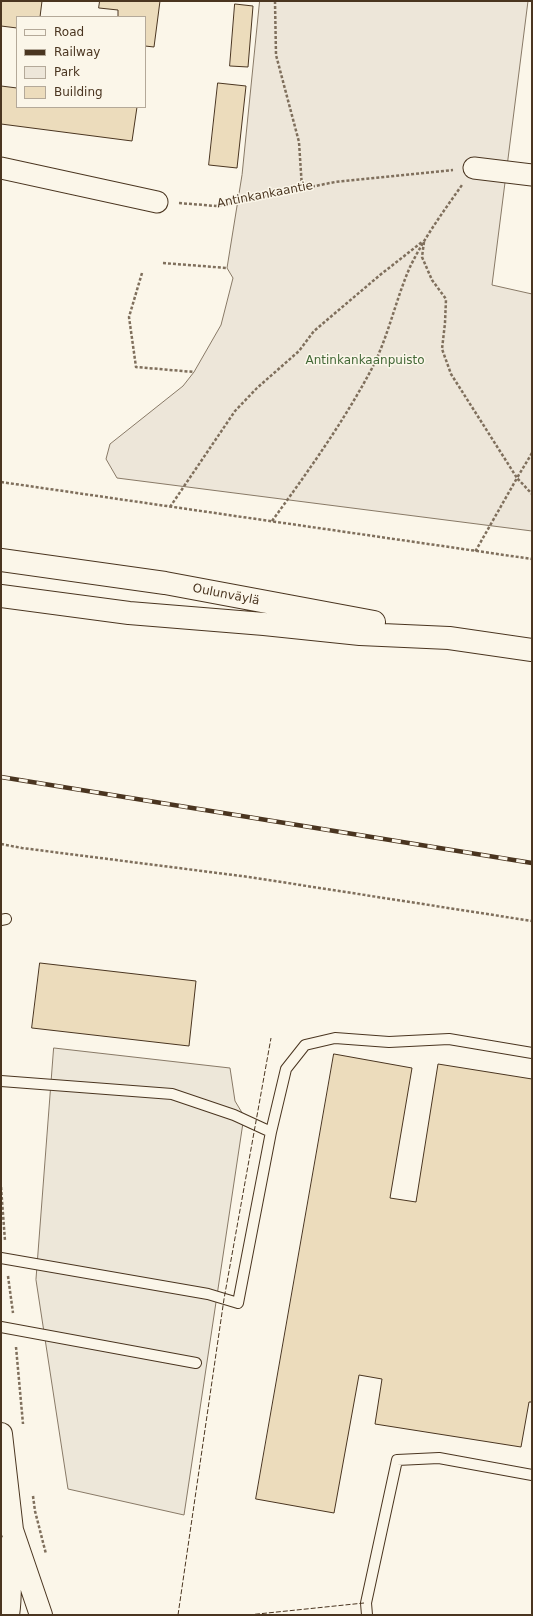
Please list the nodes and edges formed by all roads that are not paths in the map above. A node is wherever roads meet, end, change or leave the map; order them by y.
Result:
1 (1, 168) edge
2 (474, 168) road end
3 (532, 175) edge
4 (157, 202) road end
5 (1, 560) edge
6 (1, 596) edge
7 (449, 638) junction
8 (532, 650) edge
9 (532, 1053) edge
10 (1, 1081) edge
11 (271, 1132) junction
12 (4, 1258) edge
13 (1, 1327) edge
14 (196, 1363) dead end
15 (1, 1434) edge
16 (532, 1474) edge
17 (5, 1503) edge
18 (12, 1530) junction
19 (8, 1615) edge
20 (41, 1615) edge
21 (367, 1615) edge

1 - 4 street
2 - 3 street
5 - 7 main road, Oulunväylä
6 - 7 main road, Oulunväylä
7 - 8 main road, Oulunväylä
9 - 11 lane
10 - 11 lane
11 - 12 lane
13 - 14 lane
15 - 17 main road
16 - 21 lane
17 - 18 main road
18 - 19 main road
18 - 20 main road

